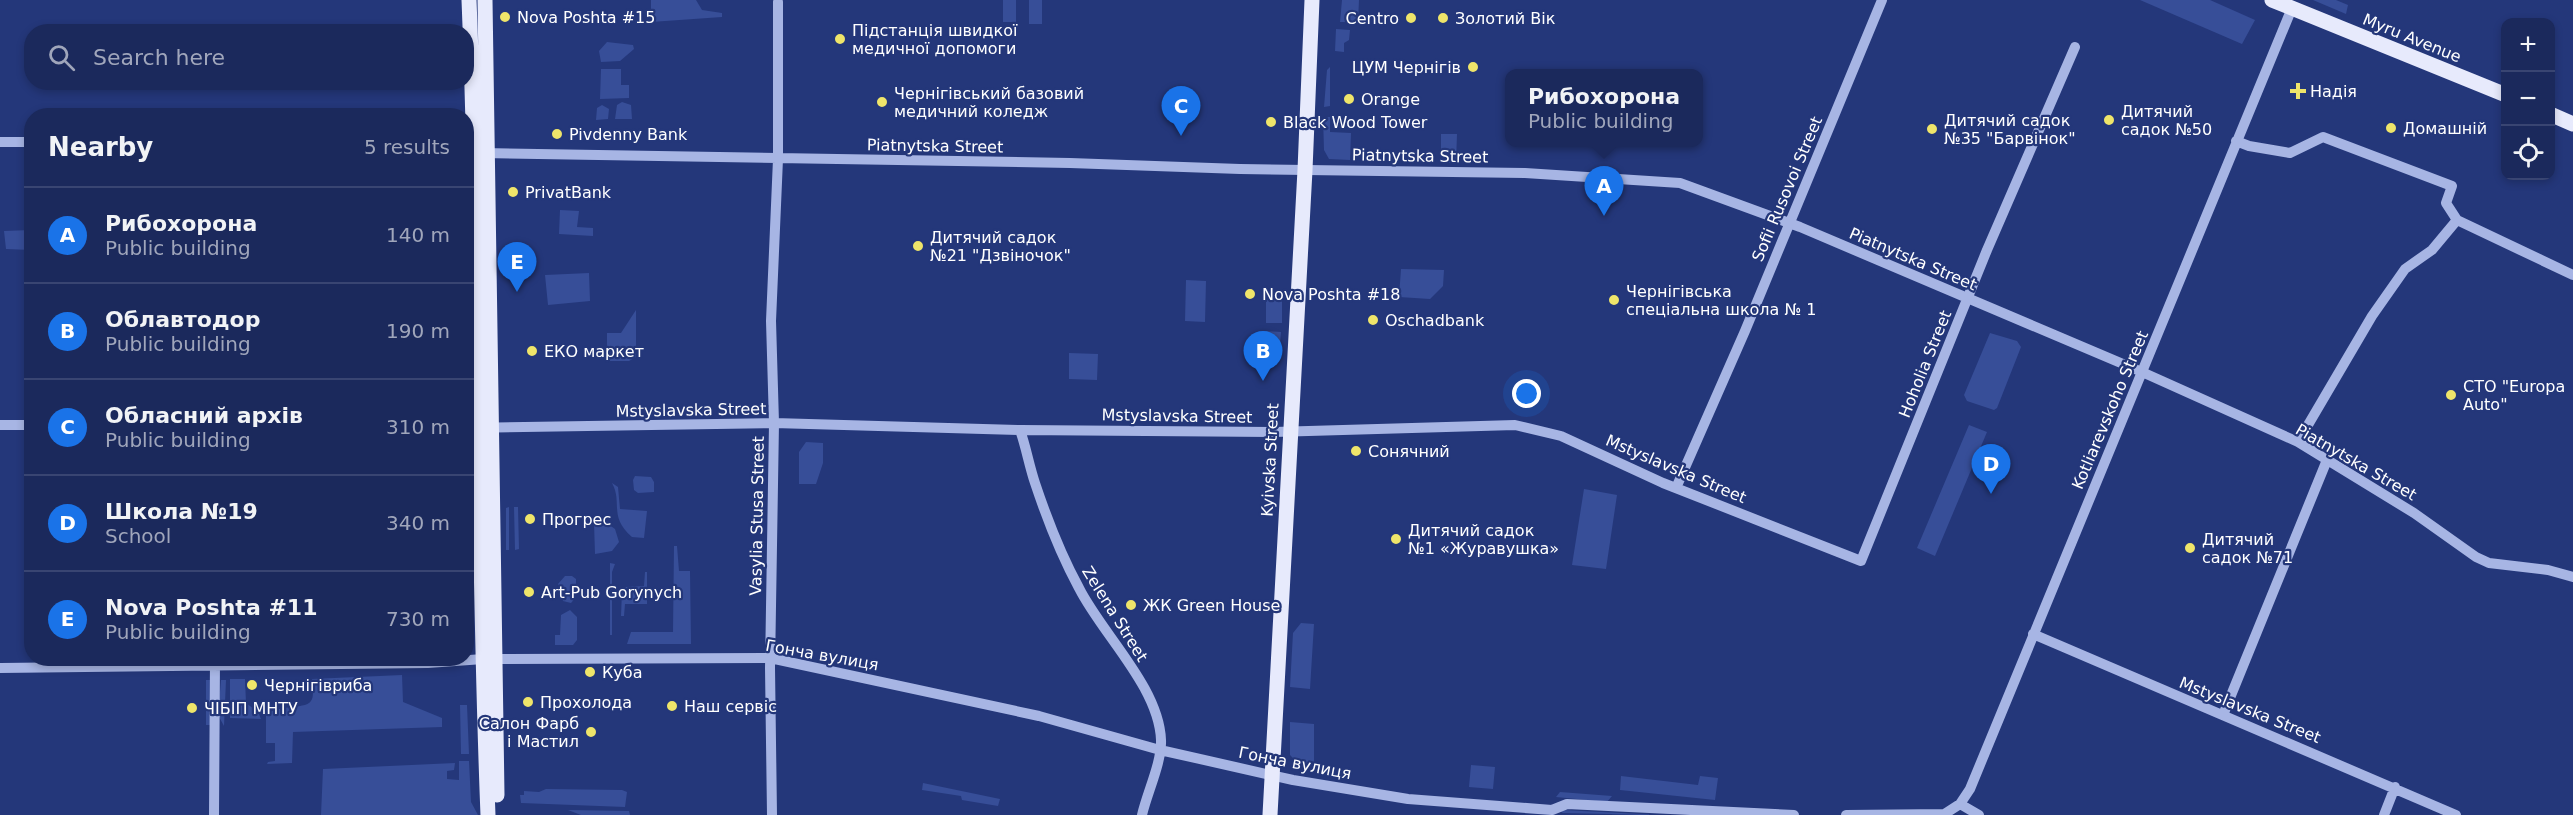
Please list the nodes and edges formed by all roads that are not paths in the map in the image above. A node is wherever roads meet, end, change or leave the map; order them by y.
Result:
1 (469, 0) edge
2 (485, 0) edge
3 (1312, 0) edge
4 (1882, 0) edge
5 (2272, 0) edge
6 (778, 2) dead end
7 (2292, 9) junction
8 (470, 24) edge
9 (2075, 47) dead end
10 (473, 90) edge
11 (2501, 93) edge
12 (474, 108) edge
13 (474, 110) edge
14 (2555, 116) edge
15 (2573, 124) edge
16 (2236, 141) junction
17 (0, 142) edge
18 (24, 142) edge
19 (476, 154) edge
20 (778, 159) junction
21 (1305, 170) junction
22 (2457, 220) junction
23 (1790, 222) junction
24 (2573, 275) edge
25 (1968, 298) junction
26 (2142, 372) junction
27 (774, 423) junction
28 (0, 425) edge
29 (24, 425) edge
30 (478, 428) edge
31 (1020, 430) junction
32 (1290, 432) junction
33 (2298, 442) junction
34 (2327, 460) junction
35 (1676, 488) junction
36 (1861, 561) joint
37 (2573, 577) edge
38 (2033, 634) junction
39 (770, 658) junction
40 (488, 659) junction
41 (474, 660) edge
42 (72, 666) edge
43 (215, 666) edge
44 (0, 668) edge
45 (2223, 715) junction
46 (1160, 750) junction
47 (1273, 776) junction
48 (2395, 787) junction
49 (1960, 804) junction
50 (1556, 813) edge
51 (1944, 814) edge
52 (214, 815) edge
53 (488, 815) edge
54 (498, 815) edge
55 (772, 815) edge
56 (1142, 815) edge
57 (1270, 815) edge
58 (1794, 815) edge
59 (1846, 815) edge
60 (1980, 815) edge
61 (2384, 815) edge
62 (2456, 815) edge

1 - 8 main road
2 - 19 main road
3 - 21 main road, Kyivska Street
4 - 23 street, Sofii Rusovoi Street
5 - 7 main road, Myru Avenue
6 - 20 street, Vasylia Stusa Street
7 - 11 main road, Myru Avenue
7 - 16 street, Kotliarevskoho Street
9 - 25 street, Hoholia Street
10 - 12 main road
13 - 19 main road
14 - 15 main road
16 - 22 street
16 - 26 street, Kotliarevskoho Street
17 - 18 street
19 - 20 street, Piatnytska Street
19 - 30 main road
20 - 21 street, Piatnytska Street
20 - 27 street, Vasylia Stusa Street
21 - 23 street, Piatnytska Street
21 - 32 main road, Kyivska Street
22 - 24 street
22 - 33 street
23 - 25 street, Piatnytska Street
23 - 35 street, Sofii Rusovoi Street
25 - 26 street, Piatnytska Street
25 - 36 street, Hoholia Street
26 - 33 street, Piatnytska Street
26 - 38 street, Kotliarevskoho Street
27 - 30 street, Mstyslavska Street
27 - 31 street, Mstyslavska Street
27 - 39 street, Vasylia Stusa Street
28 - 29 street
30 - 40 main road
31 - 32 street, Mstyslavska Street
31 - 46 street, Zelena Street
32 - 35 street, Mstyslavska Street
32 - 47 main road, Kyivska Street
33 - 34 street, Piatnytska Street
34 - 37 street, Piatnytska Street
34 - 45 street
35 - 36 street, Mstyslavska Street
38 - 45 street, Mstyslavska Street
38 - 49 street, Kotliarevskoho Street
39 - 40 street, Гонча вулиця
39 - 46 street, Гонча вулиця
39 - 55 street, Vasylia Stusa Street
40 - 41 street, Гонча вулиця
40 - 53 main road
40 - 54 main road
42 - 44 street, Гонча вулиця
43 - 52 street
45 - 48 street, Mstyslavska Street
46 - 47 street, Гонча вулиця
46 - 56 street, Zelena Street
47 - 50 street, Гонча вулиця
47 - 57 main road, Kyivska Street
48 - 61 street
48 - 62 street, Mstyslavska Street
49 - 51 street, Kotliarevskoho Street
49 - 60 street
50 - 58 street, Гонча вулиця
51 - 59 street

